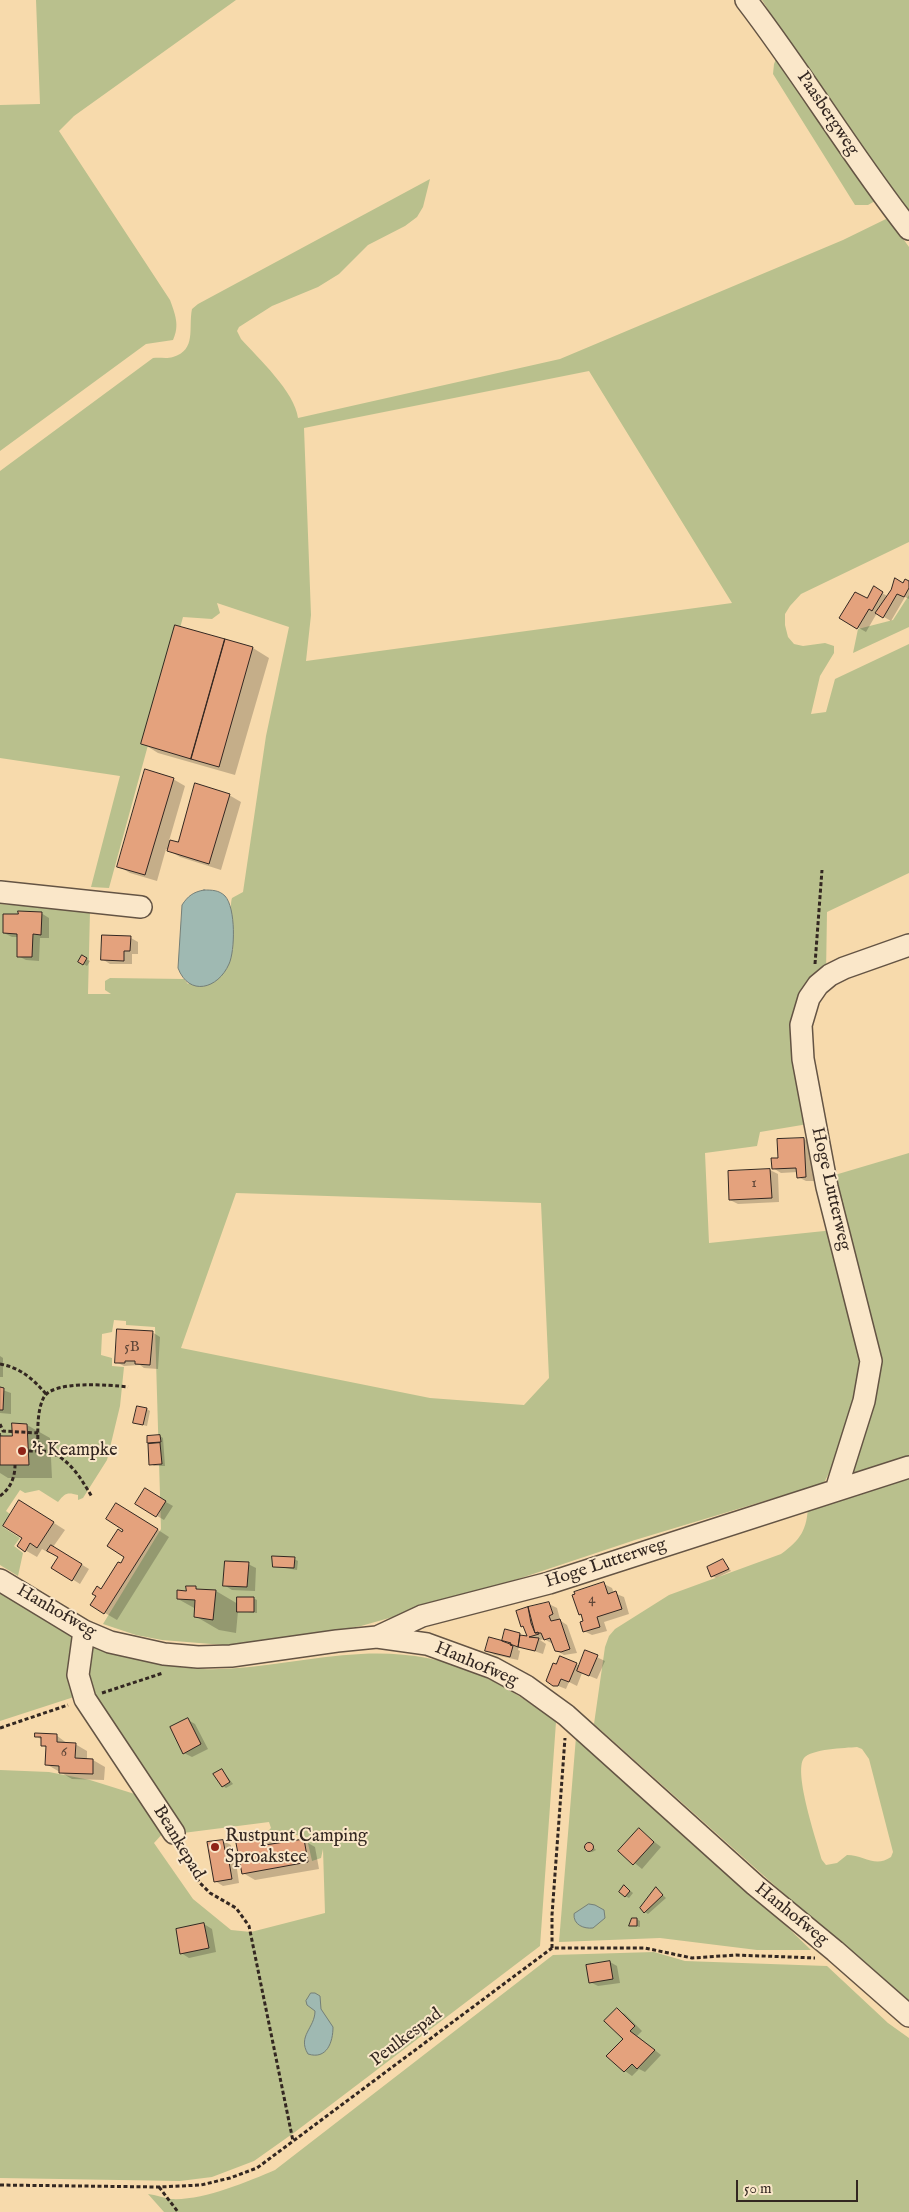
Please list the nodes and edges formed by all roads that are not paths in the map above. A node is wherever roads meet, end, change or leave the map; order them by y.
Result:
1 (746, 0) edge
2 (909, 228) edge
3 (0, 892) edge
4 (141, 907) dead end
5 (909, 945) edge
6 (909, 1467) edge
7 (836, 1490) junction
8 (0, 1580) edge
9 (84, 1631) junction
10 (377, 1637) junction
11 (174, 1833) road end
12 (909, 2016) edge

1 - 2 street, Paasbergweg
3 - 4 street
5 - 7 street, Hoge Lutterweg
6 - 7 street, Hoge Lutterweg
7 - 10 street, Hoge Lutterweg
8 - 9 street, Hanhofweg
9 - 10 street, Hanhofweg
9 - 11 street, Beankepad
10 - 12 street, Hanhofweg

